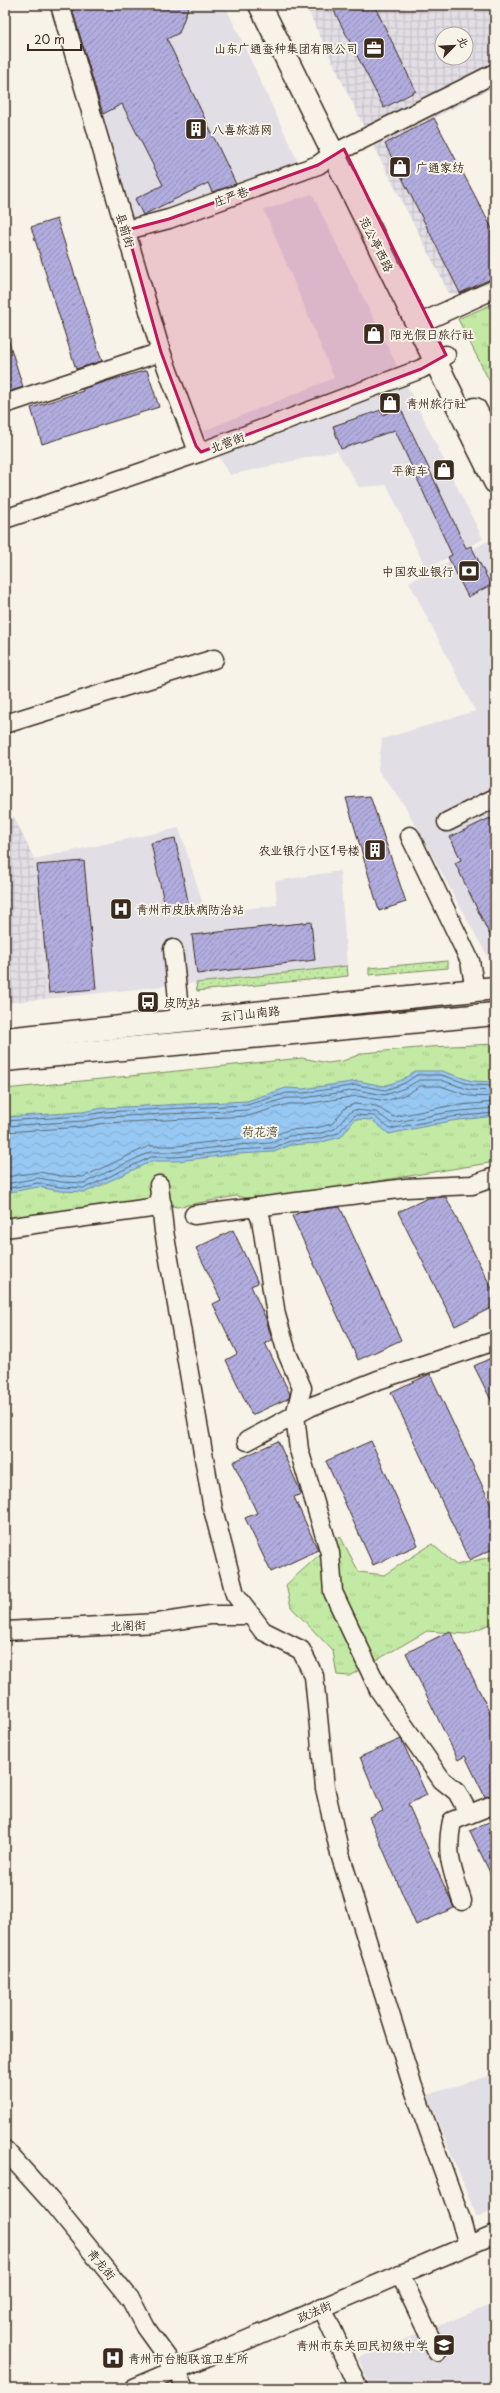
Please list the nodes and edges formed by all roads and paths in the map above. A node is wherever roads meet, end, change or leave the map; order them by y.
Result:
1 (60, 5) edge
2 (260, 5) edge
3 (272, 5) edge
4 (495, 73) edge
5 (339, 152) junction
6 (127, 230) junction
7 (495, 289) edge
8 (429, 319) junction
9 (161, 352) junction
10 (440, 358) junction
11 (5, 404) edge
12 (495, 446) edge
13 (201, 452) junction
14 (495, 482) edge
15 (5, 519) edge
16 (214, 659) dead end
17 (5, 724) edge
18 (495, 798) edge
19 (447, 822) dead end
20 (410, 836) dead end
21 (173, 949) dead end
22 (485, 989) edge
23 (495, 1014) edge
24 (180, 1020) junction
25 (5, 1038) edge
26 (182, 1043) junction
27 (5, 1060) edge
28 (495, 1177) edge
29 (159, 1185) dead end
30 (162, 1204) junction
31 (255, 1207) dead end
32 (194, 1215) dead end
33 (5, 1228) edge
34 (495, 1341) edge
35 (295, 1415) junction
36 (247, 1441) dead end
37 (250, 1615) junction
38 (5, 1631) edge
39 (495, 1804) edge
40 (469, 1814) junction
41 (462, 1901) dead end
42 (5, 2150) edge
43 (495, 2234) edge
44 (468, 2245) junction
45 (400, 2274) junction
46 (322, 2307) junction
47 (437, 2352) dead end
48 (176, 2370) junction
49 (134, 2388) edge
50 (185, 2388) edge
51 (358, 2388) edge

1 - 6 street, 县前街
2 - 5 main road, 范公亭西路
3 - 5 main road, 范公亭西路
4 - 5 street, 庄严巷
5 - 6 street, 庄严巷
5 - 8 main road, 范公亭西路
5 - 10 main road, 范公亭西路
6 - 9 street, 县前街
7 - 8 street
8 - 10 main road, 范公亭西路
9 - 11 street
9 - 13 street, 县前街
10 - 12 main road, 范公亭西路
10 - 13 street, 北营街
10 - 14 main road, 范公亭西路
13 - 15 street, 北营街
16 - 17 street
18 - 19 street
20 - 22 street
21 - 24 street
22 - 24 main road, 云门山南路
23 - 26 main road, 云门山南路
24 - 25 main road, 云门山南路
24 - 26 main road
26 - 27 main road, 云门山南路
28 - 32 street
29 - 30 street
30 - 33 street
30 - 37 street
31 - 35 street
34 - 35 street
35 - 36 street
35 - 40 street
37 - 38 street, 北阁街
37 - 44 street
39 - 40 street
40 - 41 street
42 - 48 street, 青龙街
43 - 44 street, 政法街
44 - 45 street, 政法街
45 - 46 street, 政法街
45 - 47 street
46 - 48 street, 政法街
46 - 51 street
48 - 49 street, 政法街
48 - 50 street, 青龙街

